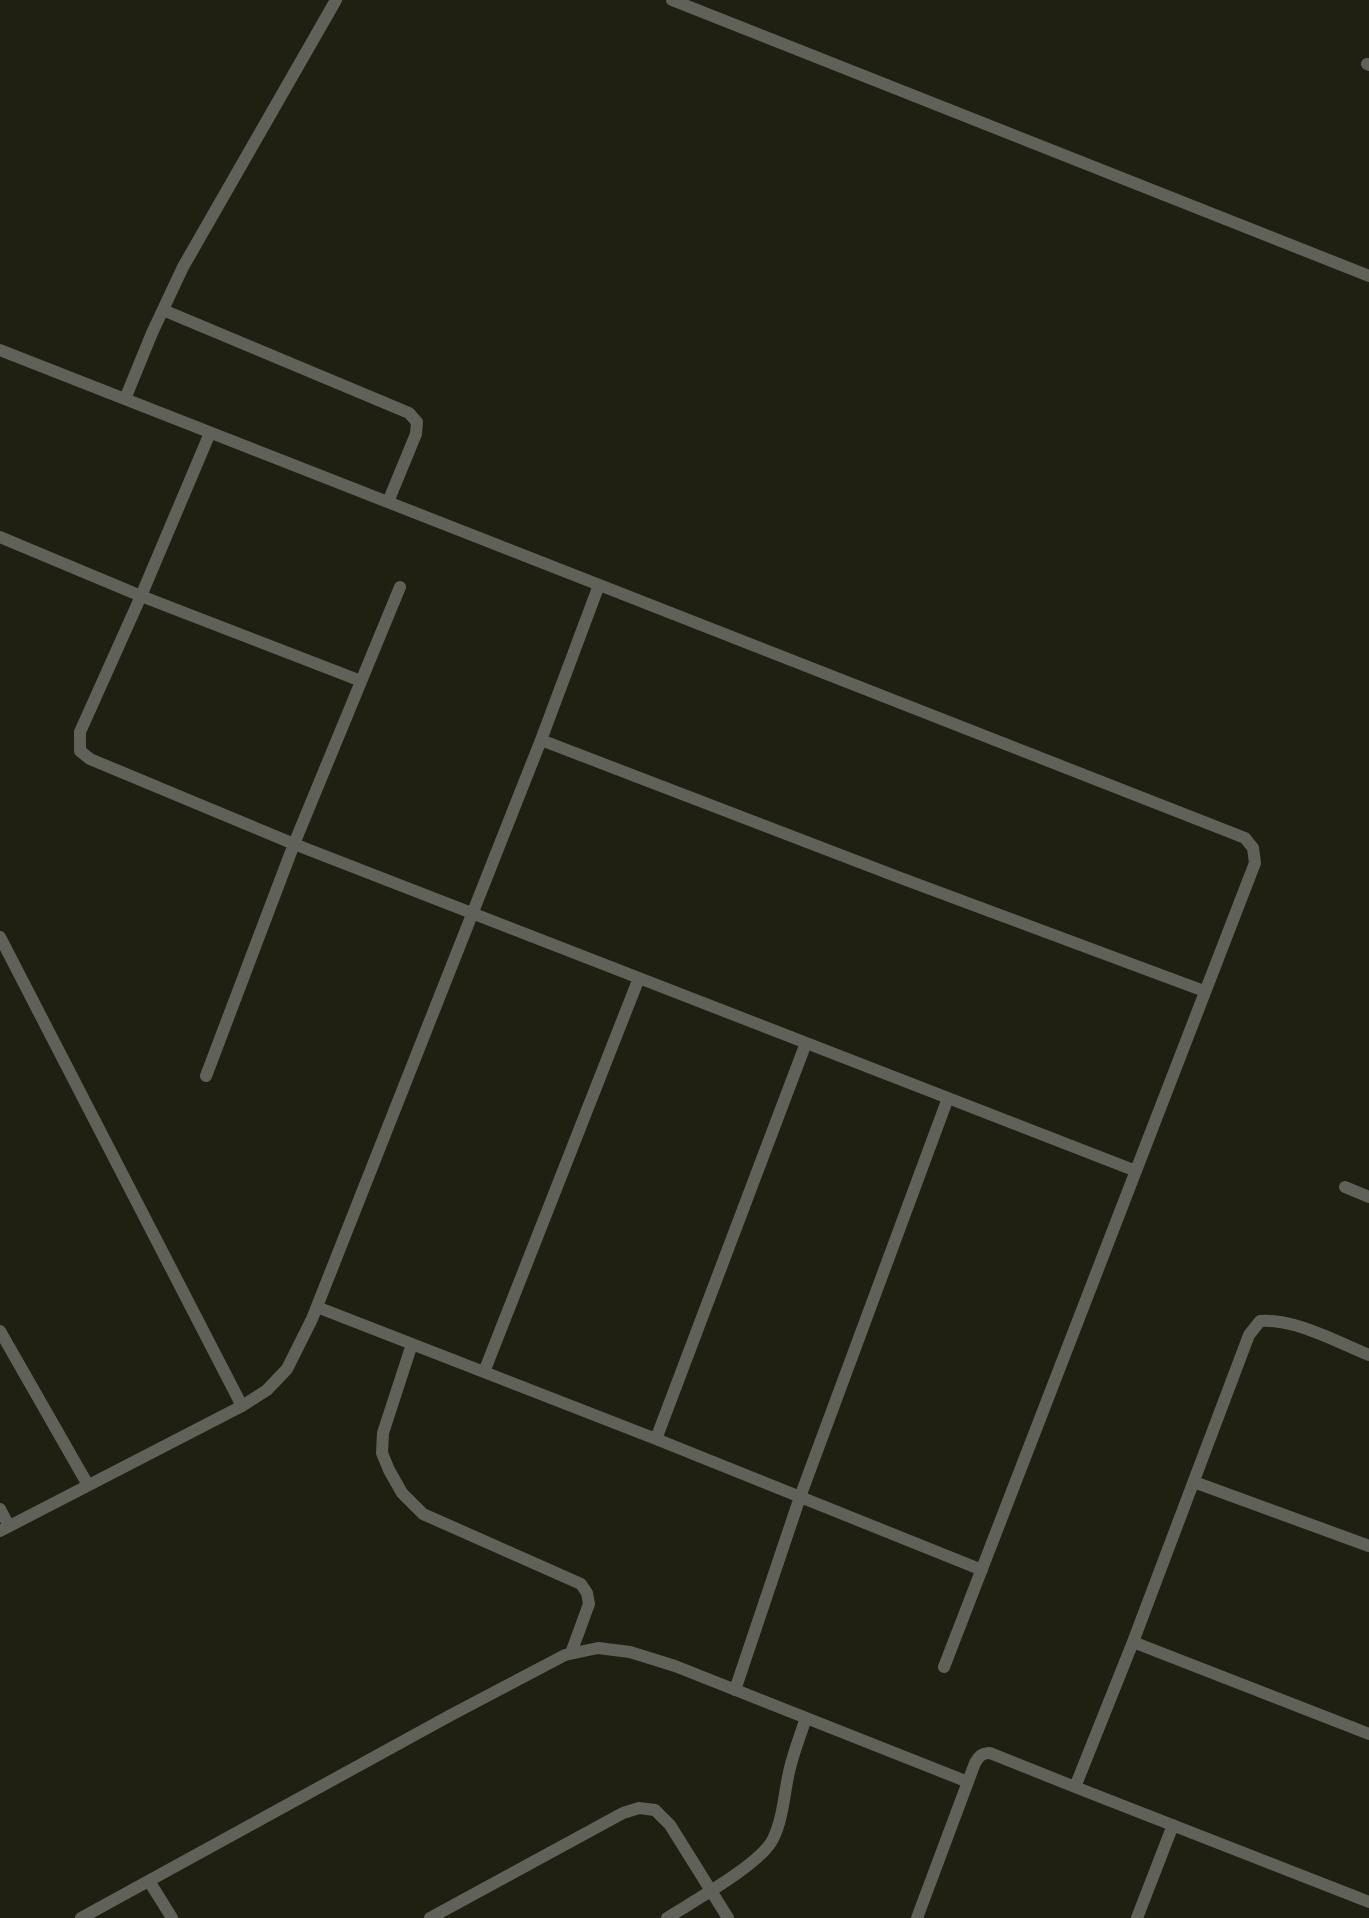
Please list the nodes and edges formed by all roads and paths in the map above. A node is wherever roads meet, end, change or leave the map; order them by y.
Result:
1 (336, 0) edge
2 (672, 0) edge
3 (1369, 276) edge
4 (163, 310) junction
5 (0, 350) edge
6 (125, 399) junction
7 (210, 432) junction
8 (388, 502) junction
9 (0, 537) edge
10 (599, 585) junction
11 (400, 587) dead end
12 (141, 596) junction
13 (361, 681) junction
14 (541, 740) junction
15 (294, 844) junction
16 (472, 914) junction
17 (0, 937) edge
18 (639, 978) junction
19 (1204, 991) junction
20 (806, 1043) junction
21 (206, 1076) dead end
22 (948, 1098) junction
23 (1136, 1171) junction
24 (1345, 1188) dead end
25 (1369, 1197) edge
26 (317, 1307) junction
27 (0, 1331) edge
28 (412, 1344) junction
29 (1369, 1355) edge
30 (484, 1372) junction
31 (242, 1406) junction
32 (656, 1439) junction
33 (1194, 1482) junction
34 (88, 1485) junction
35 (800, 1497) junction
36 (0, 1509) edge
37 (5, 1529) edge
38 (1369, 1546) edge
39 (982, 1570) junction
40 (1133, 1642) junction
41 (572, 1653) junction
42 (944, 1667) dead end
43 (735, 1690) junction
44 (806, 1718) junction
45 (1369, 1734) edge
46 (968, 1782) junction
47 (1075, 1787) junction
48 (1173, 1825) junction
49 (149, 1881) junction
50 (710, 1891) junction
51 (1369, 1902) edge
52 (81, 1918) edge
53 (172, 1918) edge
54 (430, 1918) edge
55 (667, 1918) edge
56 (728, 1918) edge
57 (917, 1918) edge
58 (1137, 1918) edge

1 - 4 street
2 - 3 street
4 - 6 street
4 - 8 street
5 - 6 street
6 - 7 street
7 - 8 street
7 - 12 street
8 - 10 street
9 - 12 street
10 - 14 street
10 - 19 street
11 - 13 street
12 - 13 street
12 - 15 street
13 - 15 street
14 - 16 street
14 - 19 street
15 - 16 street
15 - 21 street
16 - 18 street
16 - 26 street
17 - 31 street
18 - 20 street
18 - 30 street
19 - 23 street
20 - 22 street
20 - 32 street
22 - 23 street
22 - 35 street
23 - 39 street
24 - 25 street
26 - 28 street
26 - 31 street
27 - 34 street
28 - 30 street
28 - 41 street
29 - 33 street
30 - 32 street
31 - 34 street
32 - 35 street
33 - 38 street
33 - 40 street
34 - 37 street
35 - 39 street
35 - 43 street
36 - 37 street
39 - 42 street
40 - 45 street
40 - 47 street
41 - 43 street
41 - 49 street
43 - 44 street
44 - 46 street
44 - 50 street
46 - 47 street
46 - 57 street
47 - 48 street
48 - 51 street
48 - 58 street
49 - 52 street
49 - 53 street
50 - 54 street
50 - 55 street
50 - 56 street

